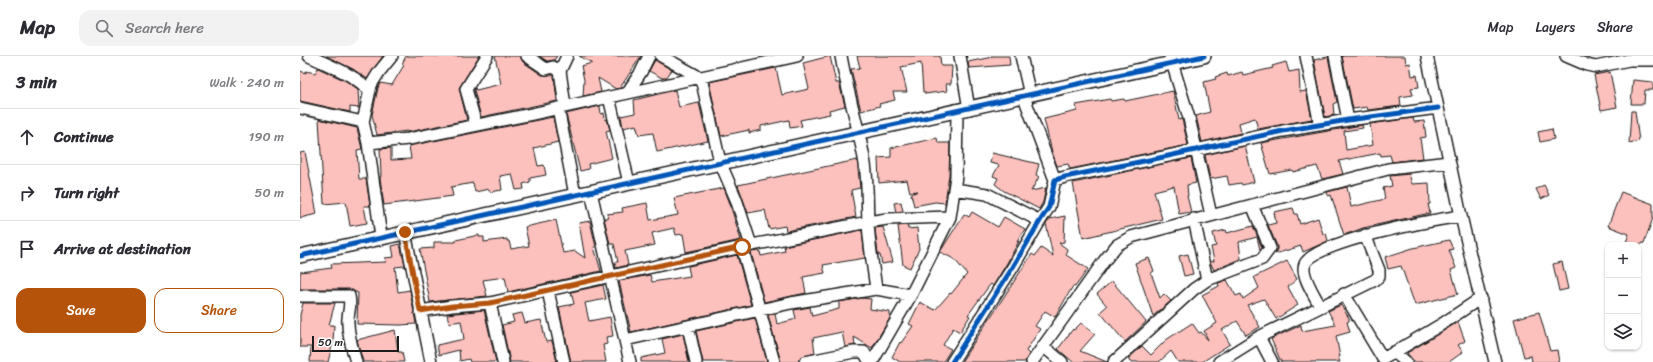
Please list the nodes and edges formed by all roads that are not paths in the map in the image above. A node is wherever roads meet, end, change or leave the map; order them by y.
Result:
1 (309, 56) edge
2 (392, 56) edge
3 (487, 56) edge
4 (527, 56) edge
5 (567, 56) edge
6 (649, 56) edge
7 (661, 56) edge
8 (797, 56) edge
9 (841, 56) edge
10 (960, 56) edge
11 (1021, 56) edge
12 (1204, 56) edge
13 (1306, 56) edge
14 (1335, 56) edge
15 (1427, 56) edge
16 (1566, 56) edge
17 (770, 59) edge
18 (1171, 59) edge
19 (1652, 62) edge
20 (560, 71) junction
21 (701, 78) junction
22 (370, 91) junction
23 (627, 93) junction
24 (1027, 96) junction
25 (609, 97) junction
26 (562, 107) junction
27 (300, 108) edge
28 (1438, 108) junction
29 (963, 110) junction
30 (1348, 120) junction
31 (363, 122) junction
32 (476, 125) junction
33 (1320, 125) junction
34 (859, 132) junction
35 (368, 143) junction
36 (1197, 150) junction
37 (720, 162) junction
38 (1449, 162) junction
39 (1055, 180) junction
40 (629, 183) junction
41 (954, 189) junction
42 (591, 192) junction
43 (575, 195) junction
44 (1252, 205) junction
45 (1211, 215) junction
46 (1461, 216) junction
47 (950, 217) junction
48 (1194, 220) junction
49 (1040, 221) junction
50 (868, 222) junction
51 (405, 232) junction
52 (1365, 236) junction
53 (381, 237) junction
54 (746, 246) junction
55 (300, 256) edge
56 (610, 277) junction
57 (1207, 280) junction
58 (876, 289) junction
59 (548, 291) junction
60 (1344, 294) junction
61 (911, 295) junction
62 (300, 296) edge
63 (1481, 298) junction
64 (490, 303) junction
65 (1320, 306) junction
66 (760, 310) junction
67 (420, 311) junction
68 (688, 326) junction
69 (1260, 337) junction
70 (625, 340) junction
71 (1043, 346) junction
72 (1394, 352) junction
73 (1379, 360) edge
74 (356, 362) edge
75 (431, 362) edge
76 (503, 362) edge
77 (564, 362) edge
78 (630, 362) edge
79 (696, 362) edge
80 (774, 362) edge
81 (805, 362) edge
82 (952, 362) edge
83 (1032, 362) edge
84 (1062, 362) edge
85 (1114, 362) edge
86 (1219, 362) edge
87 (1272, 362) edge
88 (1406, 362) edge
89 (1495, 362) edge

1 - 22 street
2 - 22 street
3 - 32 street
4 - 20 street
5 - 20 street
6 - 23 street
7 - 21 street
8 - 17 street
9 - 34 street
10 - 29 street
11 - 24 street
12 - 18 street
13 - 33 street
14 - 30 street
15 - 28 street
16 - 19 street
17 - 21 street
18 - 24 street
18 - 36 street
20 - 26 street
21 - 23 street
21 - 37 street
22 - 31 street
23 - 25 street
24 - 29 street
24 - 39 street
25 - 26 street
25 - 40 street
26 - 32 street
26 - 43 street
27 - 31 street
28 - 30 street
28 - 38 street
29 - 34 street
29 - 41 street
30 - 33 street
31 - 35 street
32 - 35 street
33 - 36 street
34 - 37 street
34 - 50 street
35 - 53 street
36 - 39 street
36 - 45 street
37 - 40 street
37 - 54 street
38 - 44 street
38 - 46 street
39 - 49 street
40 - 42 street
41 - 47 street
41 - 49 street
42 - 43 street
42 - 56 street
43 - 51 street
44 - 45 street
44 - 57 street
45 - 48 street
46 - 52 street
46 - 63 street
47 - 50 street
47 - 61 street
48 - 57 street
48 - 71 street
49 - 82 street
50 - 54 street
50 - 58 street
51 - 53 street
51 - 67 street
52 - 60 street
52 - 65 street
53 - 55 street
54 - 56 street
54 - 66 street
56 - 59 street
56 - 70 street
57 - 85 street
58 - 61 street
58 - 66 street
59 - 64 street
59 - 77 street
60 - 65 street
60 - 73 street
61 - 81 street
62 - 74 street
63 - 72 street
63 - 89 street
64 - 67 street
64 - 76 street
65 - 69 street
66 - 68 street
66 - 80 street
67 - 75 street
68 - 70 street
68 - 79 street
69 - 86 street
69 - 87 street
70 - 78 street
71 - 83 street
71 - 84 street
72 - 73 street
72 - 88 street

